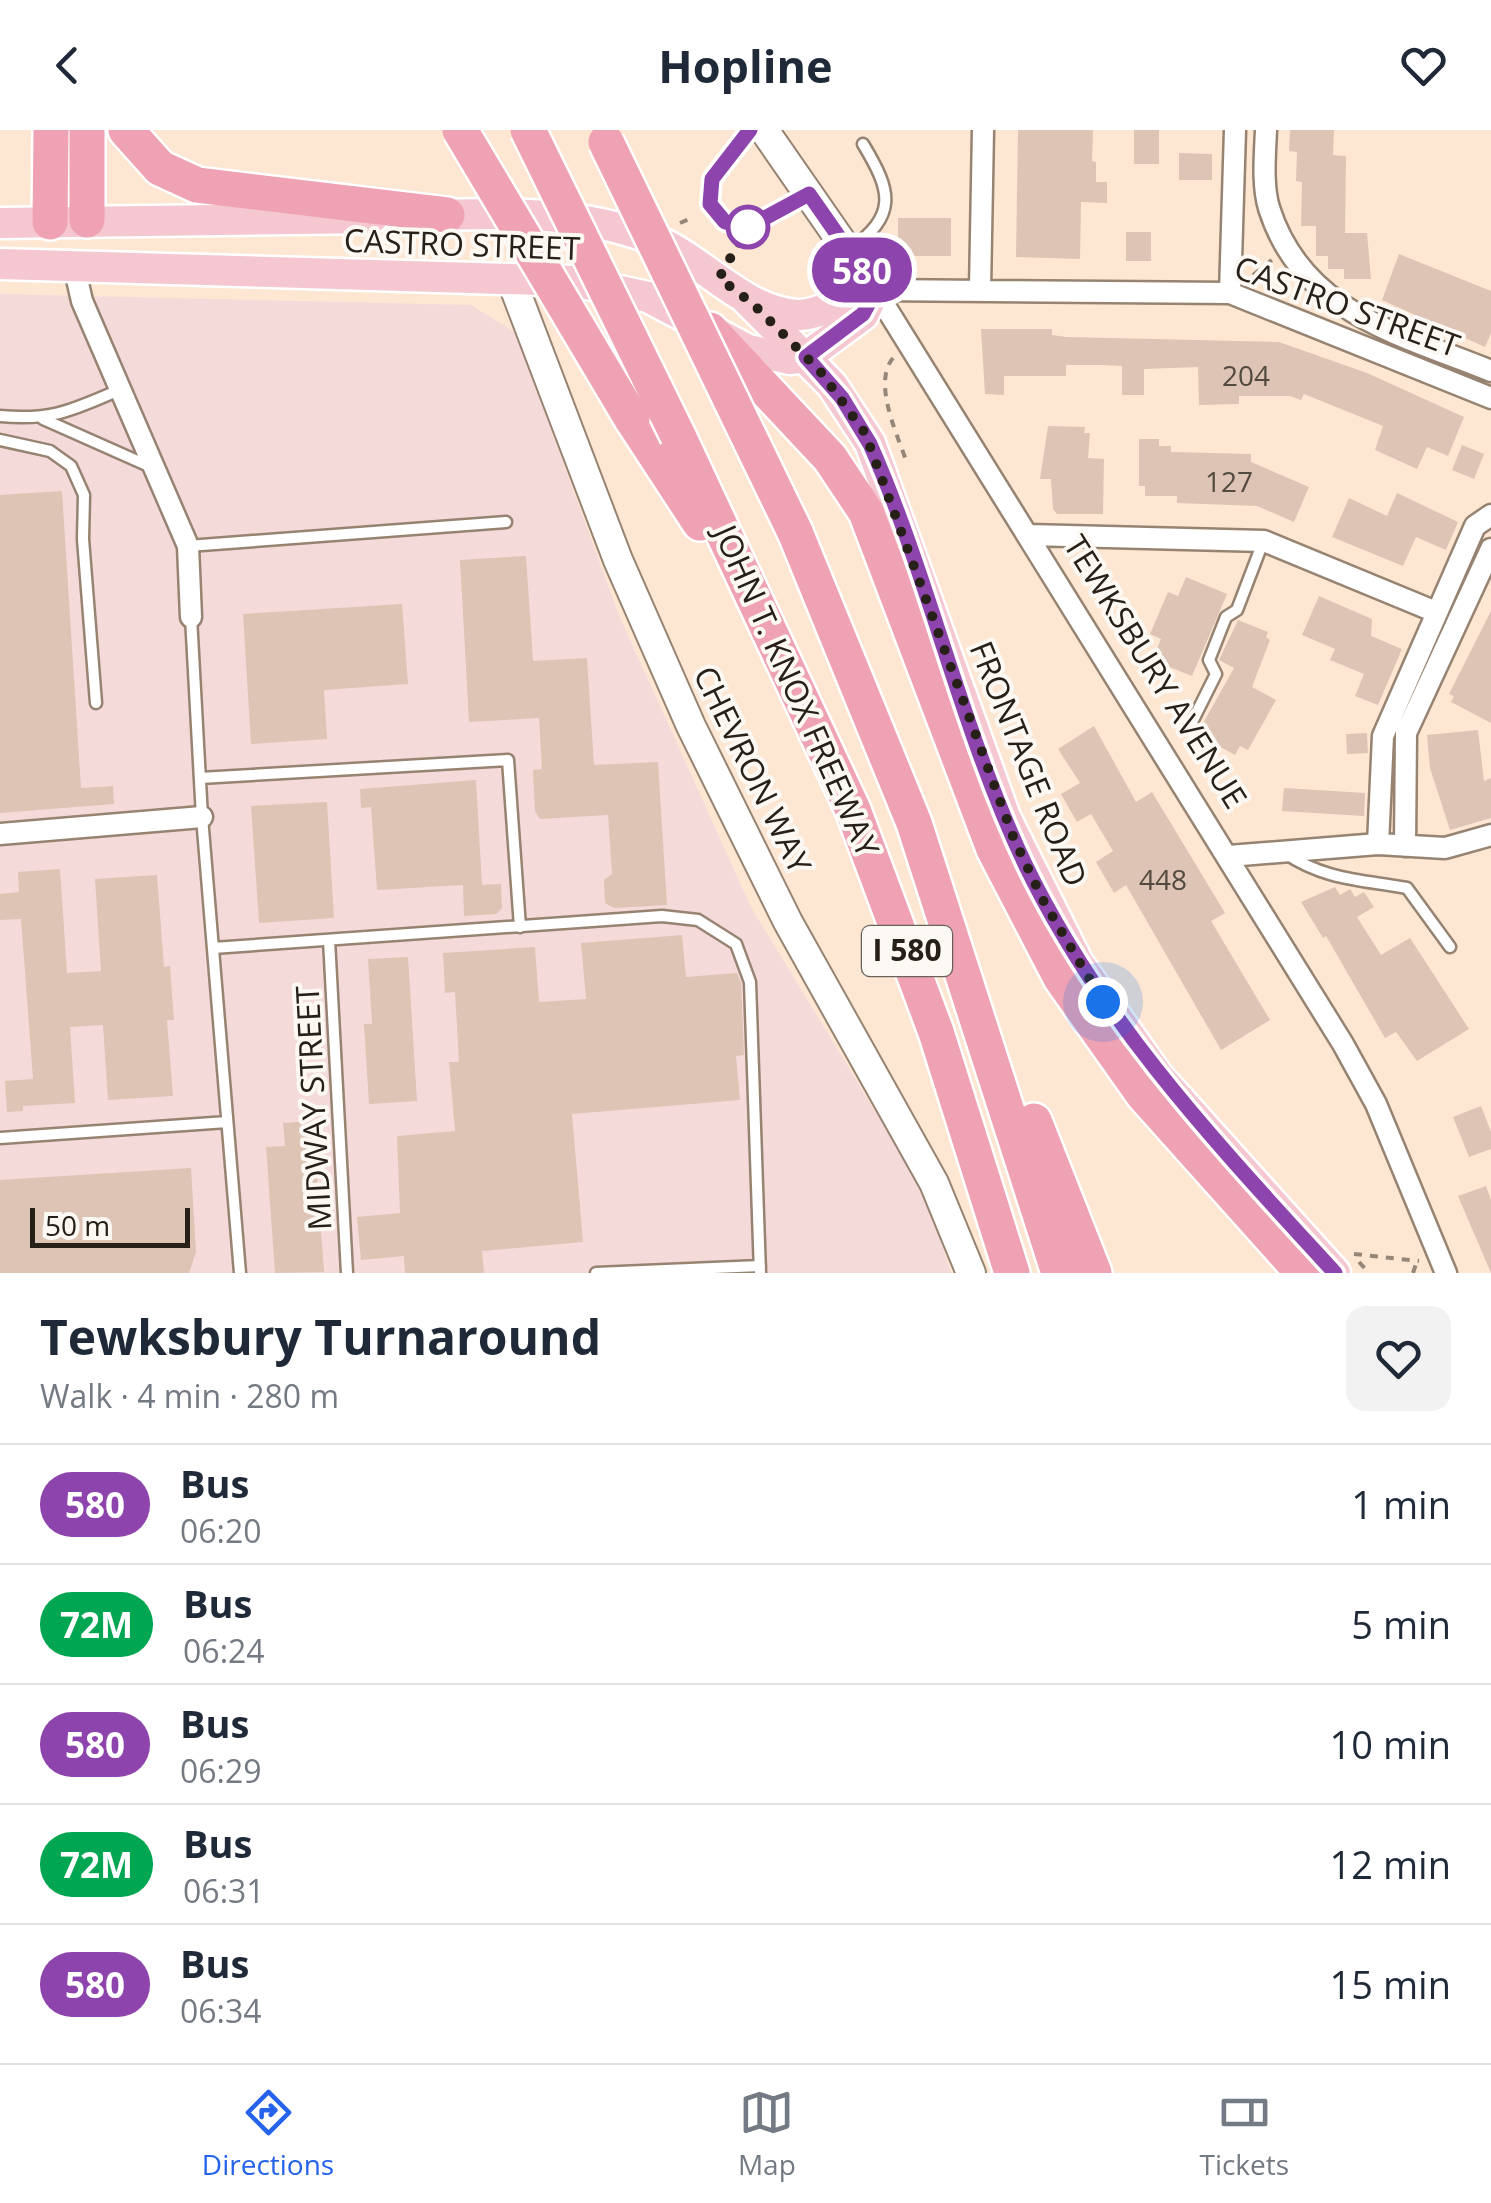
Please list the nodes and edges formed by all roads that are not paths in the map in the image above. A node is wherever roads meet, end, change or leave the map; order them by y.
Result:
1 (51, 130) edge
2 (87, 130) edge
3 (126, 130) edge
4 (460, 130) edge
5 (528, 130) edge
6 (750, 130) edge
7 (764, 130) edge
8 (1235, 130) edge
9 (1266, 130) edge
10 (981, 134) edge
11 (603, 136) edge
12 (863, 144) dead end
13 (809, 194) junction
14 (446, 214) junction
15 (87, 220) junction
16 (50, 222) junction
17 (0, 223) edge
18 (848, 250) junction
19 (0, 264) edge
20 (74, 266) junction
21 (511, 279) junction
22 (876, 290) junction
23 (980, 290) junction
24 (1230, 293) junction
25 (746, 299) junction
26 (710, 330) junction
27 (806, 357) junction
28 (1491, 371) edge
29 (119, 390) junction
30 (1491, 398) edge
31 (0, 416) edge
32 (42, 419) junction
33 (0, 440) edge
34 (153, 467) junction
35 (1491, 514) edge
36 (506, 522) dead end
37 (1029, 536) junction
38 (1264, 541) junction
39 (188, 546) junction
40 (1491, 549) edge
41 (1436, 612) junction
42 (191, 617) joint
43 (776, 639) junction
44 (96, 703) dead end
45 (1192, 722) dead end
46 (200, 778) junction
47 (202, 817) junction
48 (914, 823) junction
49 (0, 834) edge
50 (1491, 835) edge
51 (1378, 844) junction
52 (1405, 846) junction
53 (1280, 849) junction
54 (1229, 856) junction
55 (520, 926) junction
56 (330, 940) junction
57 (1450, 947) dead end
58 (213, 948) junction
59 (228, 1122) junction
60 (0, 1138) edge
61 (760, 1269) edge
62 (240, 1273) edge
63 (346, 1273) edge
64 (596, 1273) edge
65 (971, 1273) edge
66 (1012, 1273) edge
67 (1059, 1273) edge
68 (1094, 1273) edge
69 (1303, 1273) edge
70 (1335, 1273) edge
71 (1446, 1273) edge

1 - 16 highway
2 - 15 highway
3 - 14 highway
4 - 43 highway, bridge
5 - 43 highway, JOHN T. KNOX FREEWAY / I 580, bridge
6 - 13 lane
7 - 13 street, TEWKSBURY AVENUE
8 - 24 street
9 - 28 street
10 - 23 street
11 - 48 highway, JOHN T. KNOX FREEWAY / I 580, bridge
12 - 18 lane
13 - 18 street, TEWKSBURY AVENUE
14 - 15 main road, CASTRO STREET
14 - 25 main road, CASTRO STREET
15 - 16 main road, CASTRO STREET
15 - 20 main road
16 - 17 main road, CASTRO STREET
16 - 20 main road
18 - 22 street, TEWKSBURY AVENUE
19 - 20 main road, CASTRO STREET
20 - 21 main road, CASTRO STREET
20 - 29 street
21 - 26 main road, CASTRO STREET
21 - 65 street, CHEVRON WAY
22 - 23 street, CASTRO STREET
22 - 25 main road, CASTRO STREET
22 - 27 main road
22 - 37 street, TEWKSBURY AVENUE
23 - 24 street, CASTRO STREET
24 - 30 street, CASTRO STREET
25 - 27 main road, FRONTAGE ROAD
26 - 27 main road, CASTRO STREET
26 - 69 highway
27 - 70 main road, FRONTAGE ROAD
29 - 32 lane
29 - 34 street
31 - 32 lane
32 - 34 lane
33 - 44 lane
34 - 39 street
35 - 41 street
36 - 39 lane
37 - 38 street
37 - 54 street, TEWKSBURY AVENUE
38 - 41 street
38 - 45 lane
39 - 42 street
40 - 52 street
41 - 51 street
42 - 46 lane
43 - 66 highway, JOHN T. KNOX FREEWAY / I 580
46 - 47 lane
46 - 55 lane
47 - 49 street
47 - 58 lane
48 - 67 highway, JOHN T. KNOX FREEWAY / I 580
48 - 68 highway
50 - 52 street
51 - 52 street
51 - 53 street
53 - 54 street
53 - 57 lane
54 - 71 street, TEWKSBURY AVENUE
55 - 56 lane
55 - 61 lane
56 - 58 lane
56 - 63 lane, MIDWAY STREET
58 - 59 lane
59 - 60 lane
59 - 62 lane
61 - 64 lane

